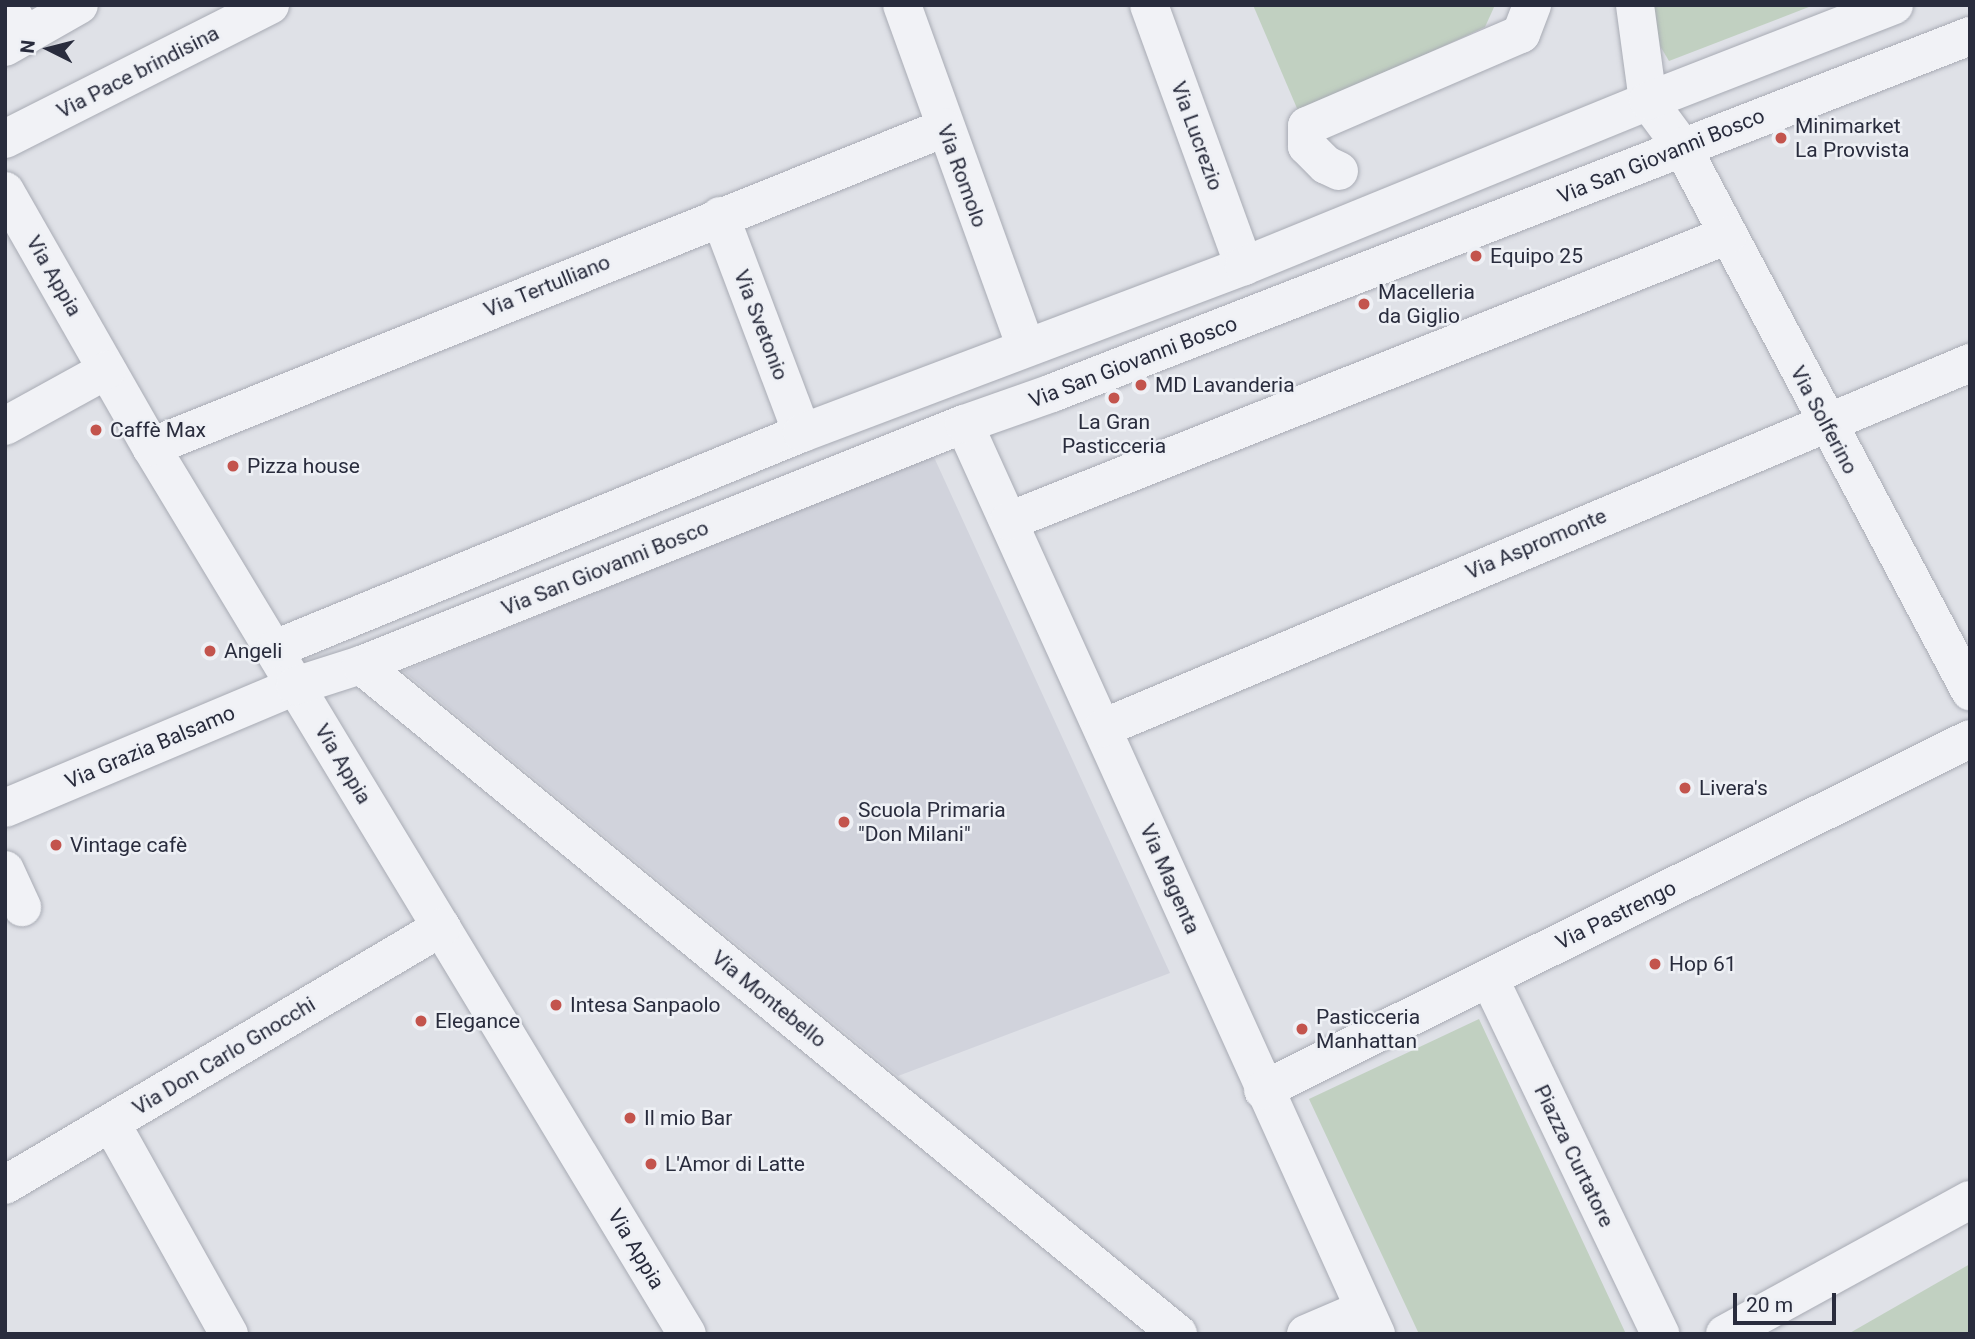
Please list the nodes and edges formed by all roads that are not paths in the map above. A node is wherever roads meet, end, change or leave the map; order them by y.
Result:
1 (79, 5) edge
2 (270, 5) edge
3 (902, 5) edge
4 (1149, 5) edge
5 (1532, 5) edge
6 (1635, 5) edge
7 (1894, 5) edge
8 (1963, 5) edge
9 (1970, 21) edge
10 (12, 29) edge
11 (1970, 36) edge
12 (1648, 101) junction
13 (944, 128) junction
14 (5, 139) edge
15 (1682, 148) junction
16 (1339, 171) dead end
17 (5, 191) edge
18 (720, 216) junction
19 (1728, 235) junction
20 (1244, 266) junction
21 (1026, 347) junction
22 (1970, 363) edge
23 (107, 370) junction
24 (1825, 422) junction
25 (964, 424) junction
26 (5, 426) edge
27 (802, 433) junction
28 (152, 447) junction
29 (1009, 521) junction
30 (275, 649) junction
31 (361, 665) junction
32 (295, 685) junction
33 (1970, 691) edge
34 (1103, 727) junction
35 (1970, 740) edge
36 (5, 808) edge
37 (5, 870) edge
38 (22, 907) dead end
39 (442, 927) junction
40 (1489, 978) junction
41 (1263, 1090) junction
42 (111, 1123) junction
43 (5, 1185) edge
44 (1970, 1199) edge
45 (1370, 1321) edge
46 (229, 1334) edge
47 (687, 1334) edge
48 (1178, 1334) edge
49 (1306, 1334) edge
50 (1660, 1334) edge
51 (1725, 1334) edge

1 - 10 street
2 - 14 street, Via Pace brindisina
3 - 13 street, Via Romolo
4 - 20 street, Via Lucrezio
5 - 16 street
6 - 12 street
7 - 12 street
8 - 9 street
11 - 15 street, Via San Giovanni Bosco
12 - 15 street, Via Solferino
12 - 20 street
13 - 18 street, Via Tertulliano
13 - 21 street, Via Romolo
15 - 19 street, Via Solferino
15 - 25 street, Via San Giovanni Bosco
17 - 23 street, Via Appia
18 - 27 street, Via Svetonio
18 - 28 street, Via Tertulliano
19 - 24 street, Via Solferino
19 - 29 street
20 - 21 street
21 - 27 street
22 - 24 street, Via Aspromonte
23 - 26 street
23 - 28 street, Via Appia
24 - 33 street, Via Solferino
24 - 34 street, Via Aspromonte
25 - 29 street, Via Magenta
25 - 31 street, Via San Giovanni Bosco
27 - 30 street
28 - 30 street, Via Appia
29 - 34 street, Via Magenta
30 - 32 street, Via Appia
31 - 32 street, Via San Giovanni Bosco
31 - 48 street, Via Montebello
32 - 36 street, Via Grazia Balsamo
32 - 39 street, Via Appia
34 - 41 street, Via Magenta
35 - 40 street, Via Pastrengo
37 - 38 street
39 - 42 street, Via Don Carlo Gnocchi
39 - 47 street, Via Appia
40 - 41 street, Via Pastrengo
40 - 50 street, Piazza Curtatore
41 - 45 street, Via Magenta
42 - 43 street, Via Don Carlo Gnocchi
42 - 46 street
44 - 51 street
45 - 49 street

